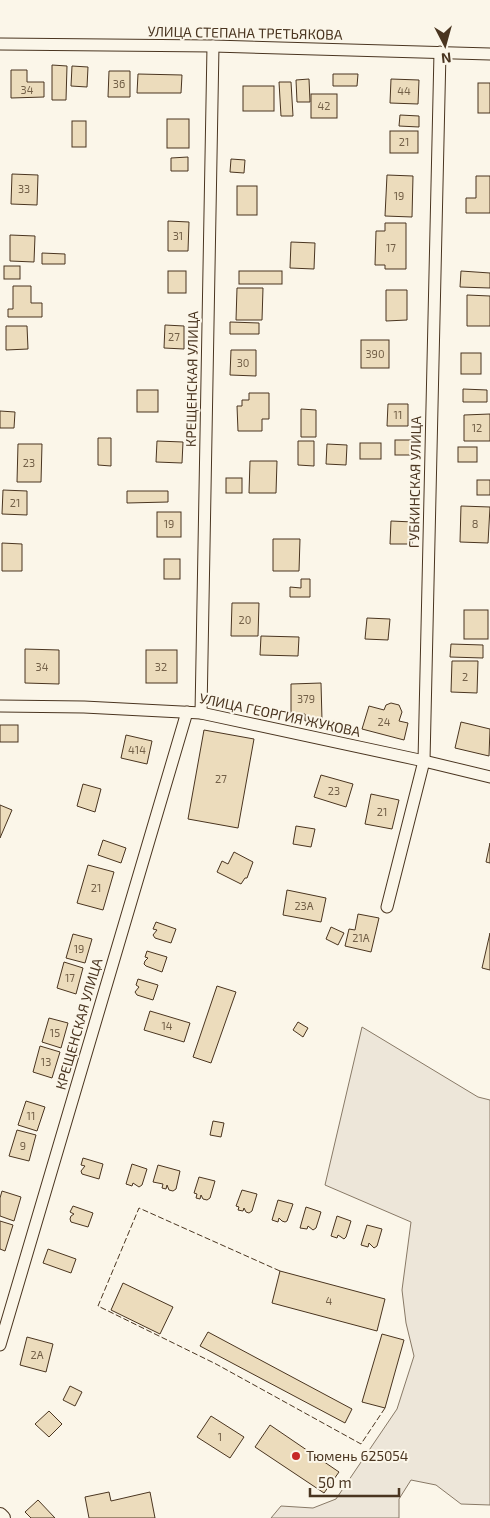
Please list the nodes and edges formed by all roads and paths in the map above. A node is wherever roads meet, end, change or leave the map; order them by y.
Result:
1 (0, 44) edge
2 (213, 46) junction
3 (440, 52) junction
4 (490, 54) edge
5 (0, 706) edge
6 (187, 712) junction
7 (201, 713) junction
8 (424, 761) junction
9 (490, 777) edge
10 (387, 907) dead end
11 (0, 1345) edge
12 (0, 1508) edge
13 (0, 1515) edge
14 (3, 1518) edge

1 - 2 street, УЛИЦА СТЕПАНА ТРЕТЬЯКОВА
2 - 3 street, УЛИЦА СТЕПАНА ТРЕТЬЯКОВА
2 - 7 street, КРЕЩЕНСКАЯ УЛИЦА
3 - 4 street, УЛИЦА СТЕПАНА ТРЕТЬЯКОВА
3 - 8 street, ГУБКИНСКАЯ УЛИЦА
5 - 6 street, УЛИЦА ГЕОРГИЯ ЖУКОВА
6 - 7 street, УЛИЦА ГЕОРГИЯ ЖУКОВА
6 - 11 street, КРЕЩЕНСКАЯ УЛИЦА
7 - 8 street, УЛИЦА ГЕОРГИЯ ЖУКОВА
8 - 9 street, УЛИЦА ГЕОРГИЯ ЖУКОВА
8 - 10 street, ГУБКИНСКАЯ УЛИЦА
12 - 14 street
13 - 14 street

